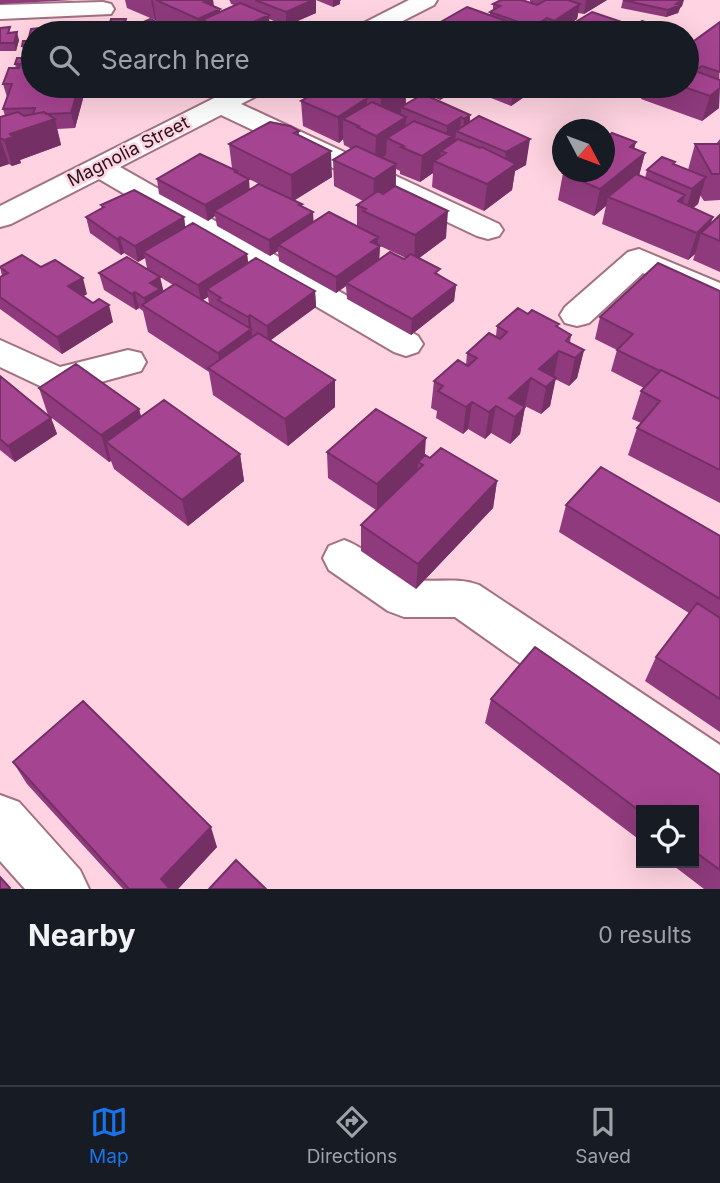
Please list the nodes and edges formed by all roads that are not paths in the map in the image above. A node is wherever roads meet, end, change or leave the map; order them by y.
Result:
1 (426, 0) edge
2 (103, 9) dead end
3 (0, 12) edge
4 (385, 21) edge
5 (232, 98) edge
6 (219, 104) junction
7 (99, 167) junction
8 (0, 218) edge
9 (488, 230) dead end
10 (720, 295) edge
11 (577, 314) dead end
12 (406, 344) dead end
13 (0, 352) edge
14 (128, 362) dead end
15 (344, 558) dead end
16 (720, 774) edge
17 (0, 821) edge
18 (61, 889) edge

1 - 4 street
2 - 3 street
5 - 6 street, Magnolia Street
6 - 7 street, Magnolia Street
6 - 9 street
7 - 8 street, Magnolia Street
7 - 12 street
10 - 11 street
13 - 14 street
15 - 16 street
17 - 18 street

